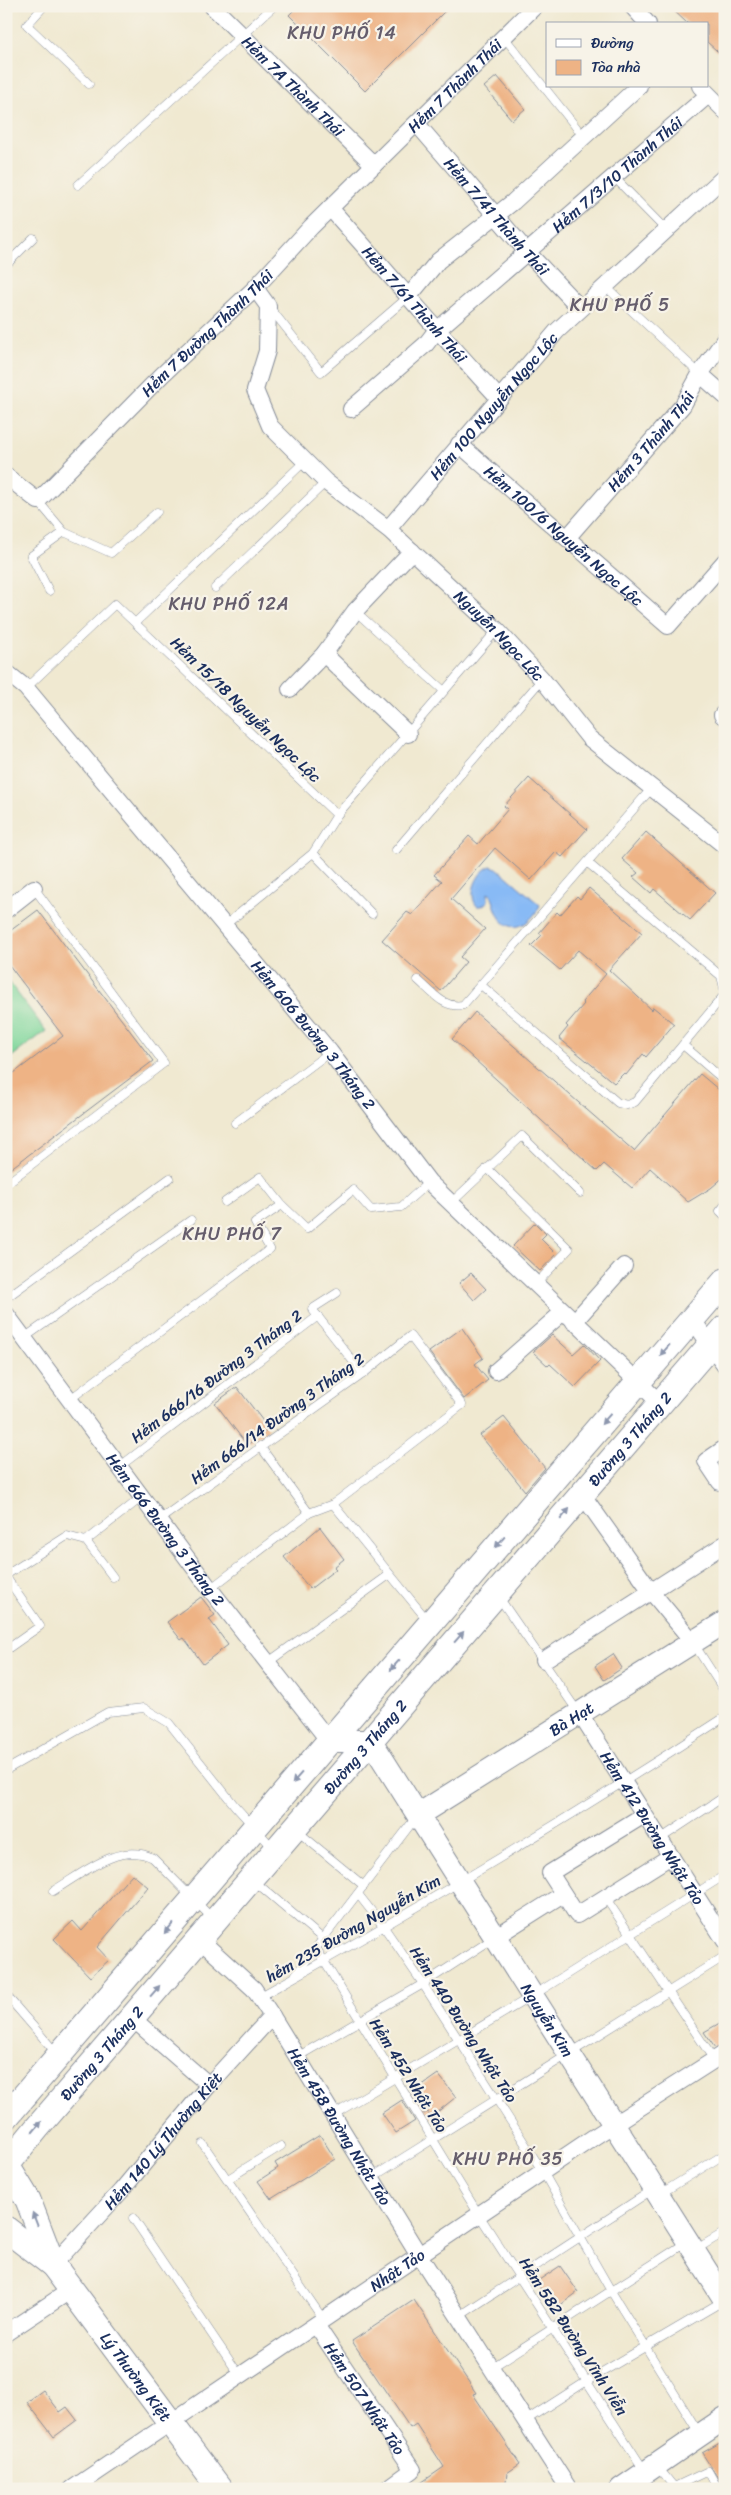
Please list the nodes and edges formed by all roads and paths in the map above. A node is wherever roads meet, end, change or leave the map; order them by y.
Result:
1 (44, 6) edge
2 (212, 6) edge
3 (274, 6) edge
4 (535, 6) edge
5 (632, 6) edge
6 (646, 22) edge
7 (243, 36) junction
8 (504, 37) junction
9 (89, 84) dead end
10 (636, 88) edge
11 (703, 91) edge
12 (725, 111) edge
13 (417, 124) junction
14 (584, 137) junction
15 (374, 165) junction
16 (725, 176) edge
17 (614, 178) junction
18 (78, 185) dead end
19 (330, 208) junction
20 (495, 216) junction
21 (666, 230) junction
22 (33, 238) dead end
23 (528, 253) junction
24 (6, 265) edge
25 (605, 286) junction
26 (255, 288) junction
27 (410, 296) junction
28 (268, 306) junction
29 (580, 308) junction
30 (436, 331) junction
31 (725, 339) edge
32 (700, 374) junction
33 (725, 396) edge
34 (499, 398) junction
35 (351, 409) dead end
36 (460, 444) junction
37 (304, 462) junction
38 (6, 476) edge
39 (326, 482) junction
40 (38, 501) junction
41 (157, 512) dead end
42 (388, 529) junction
43 (64, 532) junction
44 (567, 538) junction
45 (412, 551) junction
46 (725, 561) edge
47 (215, 588) dead end
48 (49, 591) dead end
49 (355, 611) junction
50 (136, 622) junction
51 (497, 630) junction
52 (324, 654) junction
53 (6, 672) edge
54 (542, 679) junction
55 (26, 688) junction
56 (290, 690) dead end
57 (443, 690) junction
58 (725, 712) edge
59 (725, 717) edge
60 (408, 734) junction
61 (651, 789) junction
62 (337, 815) junction
63 (725, 846) edge
64 (396, 850) dead end
65 (313, 853) junction
66 (588, 863) junction
67 (34, 888) joint
68 (6, 910) edge
69 (372, 914) dead end
70 (224, 926) junction
71 (418, 980) dead end
72 (481, 985) junction
73 (725, 993) edge
74 (683, 1045) junction
75 (330, 1052) junction
76 (725, 1081) edge
77 (234, 1123) dead end
78 (488, 1168) junction
79 (170, 1178) dead end
80 (429, 1182) junction
81 (6, 1184) edge
82 (580, 1193) dead end
83 (225, 1202) dead end
84 (450, 1204) junction
85 (282, 1205) junction
86 (725, 1205) edge
87 (725, 1216) edge
88 (191, 1220) dead end
89 (624, 1266) dead end
90 (725, 1281) edge
91 (535, 1285) junction
92 (337, 1293) dead end
93 (6, 1298) edge
94 (6, 1314) edge
95 (318, 1316) junction
96 (568, 1317) junction
97 (692, 1319) junction
98 (718, 1336) edge
99 (24, 1338) junction
100 (725, 1365) edge
101 (496, 1371) dead end
102 (363, 1374) junction
103 (638, 1382) junction
104 (69, 1400) junction
105 (660, 1403) junction
106 (260, 1446) junction
107 (725, 1448) edge
108 (119, 1466) junction
109 (720, 1482) dead end
110 (582, 1494) junction
111 (142, 1497) junction
112 (333, 1504) junction
113 (309, 1513) junction
114 (159, 1520) junction
115 (86, 1541) junction
116 (725, 1544) edge
117 (389, 1575) junction
118 (6, 1576) edge
119 (114, 1577) dead end
120 (210, 1589) junction
121 (650, 1590) junction
122 (496, 1595) junction
123 (725, 1622) edge
124 (430, 1624) junction
125 (693, 1642) junction
126 (6, 1650) edge
127 (544, 1660) junction
128 (267, 1663) junction
129 (725, 1692) edge
130 (580, 1714) junction
131 (725, 1717) edge
132 (329, 1741) junction
133 (371, 1741) junction
134 (6, 1770) edge
135 (624, 1783) junction
136 (725, 1796) edge
137 (418, 1815) junction
138 (644, 1815) junction
139 (254, 1828) junction
140 (295, 1828) junction
141 (660, 1839) junction
142 (275, 1851) junction
143 (671, 1856) junction
144 (725, 1875) edge
145 (251, 1879) junction
146 (460, 1882) junction
147 (364, 1886) junction
148 (53, 1891) dead end
149 (358, 1894) junction
150 (563, 1894) junction
151 (696, 1895) junction
152 (605, 1897) junction
153 (194, 1899) junction
154 (215, 1921) junction
155 (384, 1927) junction
156 (630, 1934) junction
157 (495, 1937) junction
158 (199, 1939) junction
159 (323, 1939) junction
160 (725, 1941) edge
161 (316, 1948) junction
162 (725, 1956) edge
163 (323, 1961) junction
164 (294, 1977) junction
165 (423, 1984) junction
166 (667, 1991) junction
167 (6, 1994) edge
168 (532, 1996) junction
169 (259, 1997) junction
170 (272, 2016) junction
171 (132, 2018) junction
172 (359, 2020) junction
173 (458, 2040) junction
174 (59, 2055) junction
175 (570, 2055) junction
176 (297, 2057) junction
177 (719, 2057) edge
178 (43, 2074) junction
179 (394, 2077) junction
180 (209, 2085) junction
181 (6, 2091) edge
182 (496, 2101) junction
183 (333, 2115) junction
184 (6, 2117) edge
185 (614, 2125) junction
186 (432, 2138) junction
187 (203, 2144) dead end
188 (281, 2146) dead end
189 (725, 2154) edge
190 (6, 2165) edge
191 (543, 2172) junction
192 (371, 2178) junction
193 (228, 2179) junction
194 (656, 2192) junction
195 (479, 2215) junction
196 (133, 2218) dead end
197 (725, 2232) edge
198 (9, 2234) edge
199 (581, 2236) junction
200 (691, 2246) junction
201 (419, 2255) junction
202 (52, 2265) junction
203 (519, 2276) junction
204 (71, 2290) junction
205 (611, 2291) junction
206 (725, 2300) edge
207 (458, 2316) junction
208 (319, 2322) junction
209 (553, 2328) junction
210 (6, 2334) edge
211 (645, 2348) junction
212 (491, 2368) junction
213 (240, 2376) junction
214 (586, 2381) junction
215 (725, 2418) edge
216 (525, 2421) junction
217 (171, 2422) junction
218 (700, 2434) junction
219 (651, 2468) junction
220 (687, 2486) edge
221 (72, 2489) edge
222 (220, 2489) edge
223 (388, 2489) edge
224 (569, 2489) edge
225 (620, 2489) edge
226 (718, 2489) edge

1 - 9 lane
2 - 7 street, Hẻm 7A Thành Thái
3 - 7 lane
4 - 8 street, Hẻm 7 Thành Thái
5 - 6 street
7 - 15 street, Hẻm 7A Thành Thái
7 - 18 lane
8 - 13 street, Hẻm 7 Thành Thái
8 - 14 lane
10 - 14 street
11 - 12 street
11 - 17 street, Hẻm 7/3/10 Thành Thái
13 - 15 street, Hẻm 7 Thành Thái
13 - 20 street, Hẻm 7/41 Thành Thái
14 - 20 street
15 - 19 street, Hẻm 7 Đường Thành Thái
16 - 21 street, Hẻm 100 Nguyễn Ngọc Lộc
17 - 21 lane
17 - 23 street, Hẻm 7/3/10 Thành Thái
19 - 26 street, Hẻm 7 Đường Thành Thái
19 - 27 street, Hẻm 7/61 Thành Thái
20 - 23 street, Hẻm 7/41 Thành Thái
20 - 27 street
21 - 25 street, Hẻm 100 Nguyễn Ngọc Lộc
22 - 24 lane
23 - 29 street, Hẻm 7/41 Thành Thái
23 - 30 street, Hẻm 7/3/10 Thành Thái
25 - 29 street, Hẻm 100 Nguyễn Ngọc Lộc
25 - 32 lane
26 - 28 street
26 - 40 street, Hẻm 7 Đường Thành Thái
27 - 28 lane
27 - 30 street, Hẻm 7/61 Thành Thái
28 - 37 street, Nguyễn Ngọc Lộc
29 - 34 street, Hẻm 100 Nguyễn Ngọc Lộc
30 - 34 street, Hẻm 7/61 Thành Thái
30 - 35 street, Hẻm 7/3/10 Thành Thái
31 - 32 street, Hẻm 3 Thành Thái
32 - 33 street
32 - 44 street, Hẻm 3 Thành Thái
34 - 36 street, Hẻm 100 Nguyễn Ngọc Lộc
36 - 42 street, Hẻm 100 Nguyễn Ngọc Lộc
36 - 44 street, Hẻm 100/6 Nguyễn Ngọc Lộc
37 - 39 street, Nguyễn Ngọc Lộc
37 - 50 lane
38 - 40 street
39 - 42 street, Nguyễn Ngọc Lộc
39 - 47 lane
40 - 43 lane
41 - 43 lane
42 - 45 street, Nguyễn Ngọc Lộc
43 - 48 lane
44 - 46 street, Hẻm 100/6 Nguyễn Ngọc Lộc
45 - 49 street
45 - 51 street, Nguyễn Ngọc Lộc
49 - 52 street
49 - 57 lane
50 - 55 lane, Hẻm 15/18 Nguyễn Ngọc Lộc
50 - 62 lane, Hẻm 15/18 Nguyễn Ngọc Lộc
51 - 54 street, Nguyễn Ngọc Lộc
51 - 57 lane
52 - 56 street
52 - 60 street
53 - 55 street, Hẻm 606 Đường 3 Tháng 2
54 - 61 street, Nguyễn Ngọc Lộc
54 - 64 lane
55 - 70 street, Hẻm 606 Đường 3 Tháng 2
57 - 60 lane
58 - 59 street
60 - 62 lane
61 - 63 street, Nguyễn Ngọc Lộc
61 - 66 lane
62 - 65 lane
65 - 69 lane
65 - 70 lane
66 - 72 lane
66 - 73 lane
67 - 68 street
67 - 81 lane
70 - 75 street, Hẻm 606 Đường 3 Tháng 2
71 - 72 lane
72 - 74 lane
73 - 74 lane
74 - 76 lane
75 - 77 lane
75 - 80 street, Hẻm 606 Đường 3 Tháng 2
78 - 82 lane
78 - 84 lane
78 - 91 lane
79 - 93 lane
80 - 84 street, Hẻm 606 Đường 3 Tháng 2
80 - 85 lane
83 - 85 lane
84 - 91 street, Hẻm 606 Đường 3 Tháng 2
85 - 104 lane
86 - 87 lane
88 - 99 lane
89 - 96 street
90 - 97 main road, Đường 3 Tháng 2
91 - 96 street, Hẻm 606 Đường 3 Tháng 2
92 - 95 lane
94 - 99 street, Hẻm 666 Đường 3 Tháng 2
95 - 102 lane, Hẻm 666/16 Đường 3 Tháng 2
95 - 108 lane, Hẻm 666/16 Đường 3 Tháng 2
96 - 101 street
96 - 103 street, Hẻm 606 Đường 3 Tháng 2
97 - 98 street
97 -> 103 main road, Đường 3 Tháng 2
98 - 100 street
98 - 105 main road, Đường 3 Tháng 2
99 - 104 street, Hẻm 666 Đường 3 Tháng 2
102 - 106 lane, Hẻm 666/14 Đường 3 Tháng 2
102 - 112 lane, Hẻm 666/14 Đường 3 Tháng 2
103 - 105 street, Hẻm 606 Đường 3 Tháng 2
103 -> 124 main road, Đường 3 Tháng 2
104 - 108 street, Hẻm 666 Đường 3 Tháng 2
105 - 110 main road, Đường 3 Tháng 2
106 - 113 lane
106 - 114 lane, Hẻm 666/14 Đường 3 Tháng 2
107 - 109 street
108 - 111 street, Hẻm 666 Đường 3 Tháng 2
110 - 121 street
122 -> 110 main road, Đường 3 Tháng 2
111 - 114 street, Hẻm 666 Đường 3 Tháng 2
111 - 115 lane
112 - 113 lane
112 - 117 lane
113 - 120 lane
114 - 120 street, Hẻm 666 Đường 3 Tháng 2
115 - 118 lane
115 - 119 lane
116 - 121 street
117 - 124 lane
117 - 128 lane
118 - 126 lane
120 - 128 street, Hẻm 666 Đường 3 Tháng 2
121 - 125 street
121 - 127 street
122 - 127 lane
133 -> 122 main road, Đường 3 Tháng 2
123 - 125 street, Bà Hạt
124 -> 132 main road, Đường 3 Tháng 2
125 - 129 lane
125 - 130 street, Bà Hạt
127 - 130 lane
128 - 132 street, Hẻm 666 Đường 3 Tháng 2
130 - 135 street, Hẻm 412 Đường Nhật Tảo
130 - 137 street, Bà Hạt
131 - 135 lane, hẻm 235 Đường Nguyễn Kim
132 - 133 street
132 -> 139 main road, Đường 3 Tháng 2
133 - 137 street, Nguyễn Kim
133 - 140 main road, Đường 3 Tháng 2
134 - 139 lane
135 - 138 street, Hẻm 412 Đường Nhật Tảo
135 - 146 lane, hẻm 235 Đường Nguyễn Kim
136 - 141 lane
137 - 146 street, Nguyễn Kim
137 - 147 lane
138 - 141 street, Hẻm 412 Đường Nhật Tảo
138 - 150 street
139 - 142 lane
139 - 153 main road, Đường 3 Tháng 2
140 - 142 main road, Đường 3 Tháng 2
140 - 147 lane
141 - 143 street, Hẻm 412 Đường Nhật Tảo
142 - 145 main road, Đường 3 Tháng 2
143 - 151 street, Hẻm 412 Đường Nhật Tảo
143 - 152 street
144 - 151 lane
145 - 154 main road, Đường 3 Tháng 2
145 - 159 lane
146 - 155 lane, hẻm 235 Đường Nguyễn Kim
146 - 157 street, Nguyễn Kim
147 - 149 lane
148 - 153 lane
149 - 155 lane, Hẻm 440 Đường Nhật Tảo
149 - 159 lane
150 - 152 street
150 - 157 street
151 - 156 lane
151 - 160 street, Hẻm 412 Đường Nhật Tảo
152 - 156 lane
153 - 154 lane
153 -> 174 main road, Đường 3 Tháng 2
154 - 158 main road, Đường 3 Tháng 2
155 - 163 lane, hẻm 235 Đường Nguyễn Kim
155 - 165 lane, Hẻm 440 Đường Nhật Tảo
156 - 166 lane
156 - 168 lane
157 - 165 lane
157 - 168 street, Nguyễn Kim
158 - 169 street, Hẻm 458 Đường Nhật Tảo
171 -> 158 main road, Đường 3 Tháng 2
159 - 161 lane
161 - 163 lane, Hẻm 452 Nhật Tảo
161 - 164 lane
162 - 166 lane
163 - 164 lane, hẻm 235 Đường Nguyễn Kim
163 - 172 lane, Hẻm 452 Nhật Tảo
164 - 169 lane, hẻm 235 Đường Nguyễn Kim
165 - 172 lane
165 - 173 lane, Hẻm 440 Đường Nhật Tảo
166 - 175 lane
166 - 177 lane
167 - 174 lane
168 - 173 lane
168 - 175 street, Nguyễn Kim
169 - 170 street, Hẻm 458 Đường Nhật Tảo
170 - 176 street, Hẻm 458 Đường Nhật Tảo
170 - 180 street, Hẻm 140 Lý Thường Kiệt
171 - 180 street
190 -> 171 main road, Đường 3 Tháng 2
172 - 176 lane
172 - 179 lane, Hẻm 452 Nhật Tảo
173 - 179 lane
173 - 182 lane, Hẻm 440 Đường Nhật Tảo
174 - 178 main road, Đường 3 Tháng 2
175 - 182 lane
175 - 185 street, Nguyễn Kim
176 - 183 street, Hẻm 458 Đường Nhật Tảo
177 - 185 street, Nhật Tảo
178 - 181 main road
178 - 184 main road, Đường 3 Tháng 2
179 - 183 lane
179 - 186 lane, Hẻm 452 Nhật Tảo
180 - 202 street, Hẻm 140 Lý Thường Kiệt
182 - 186 lane
182 - 191 lane, Hẻm 440 Đường Nhật Tảo
183 - 192 street, Hẻm 458 Đường Nhật Tảo
185 - 191 street, Nhật Tảo
185 - 194 street, Nguyễn Kim
186 - 192 lane
186 - 195 lane, Hẻm 452 Nhật Tảo
187 - 193 lane
188 - 193 lane
189 - 194 lane
202 -> 190 main road, Lý Thường Kiệt
191 - 195 street, Nhật Tảo
191 - 199 lane, Hẻm 440 Đường Nhật Tảo
192 - 201 street, Hẻm 458 Đường Nhật Tảo
193 - 208 lane
194 - 199 lane
194 - 200 street, Nguyễn Kim
195 - 201 street, Nhật Tảo
195 - 203 lane, Hẻm 582 Đường Vĩnh Viễn
196 - 213 lane
197 - 200 lane
198 - 202 main road, Lý Thường Kiệt
199 - 203 lane
199 - 205 lane, Hẻm 440 Đường Nhật Tảo
200 - 205 lane
200 - 206 street, Nguyễn Kim
201 - 207 street, Hẻm 458 Đường Nhật Tảo
201 - 208 street, Nhật Tảo
202 - 204 main road, Lý Thường Kiệt
203 - 207 lane
203 - 209 lane, Hẻm 582 Đường Vĩnh Viễn
204 - 210 street
204 - 217 main road, Lý Thường Kiệt
205 - 209 lane
205 - 211 lane, Hẻm 440 Đường Nhật Tảo
206 - 211 lane
207 - 212 street, Hẻm 458 Đường Nhật Tảo
208 - 213 street, Nhật Tảo
208 - 223 street, Hẻm 507 Nhật Tảo
209 - 212 lane
209 - 214 lane, Hẻm 582 Đường Vĩnh Viễn
211 - 214 lane
211 - 218 lane, Hẻm 440 Đường Nhật Tảo
212 - 216 street, Hẻm 458 Đường Nhật Tảo
213 - 217 street, Nhật Tảo
214 - 216 lane
214 - 219 lane, Hẻm 582 Đường Vĩnh Viễn
215 - 218 street
216 - 224 street, Hẻm 458 Đường Nhật Tảo
217 - 221 street, Nhật Tảo
217 - 222 main road, Lý Thường Kiệt
218 - 219 street
219 - 220 lane, Hẻm 582 Đường Vĩnh Viễn
219 - 225 street
220 - 226 lane

